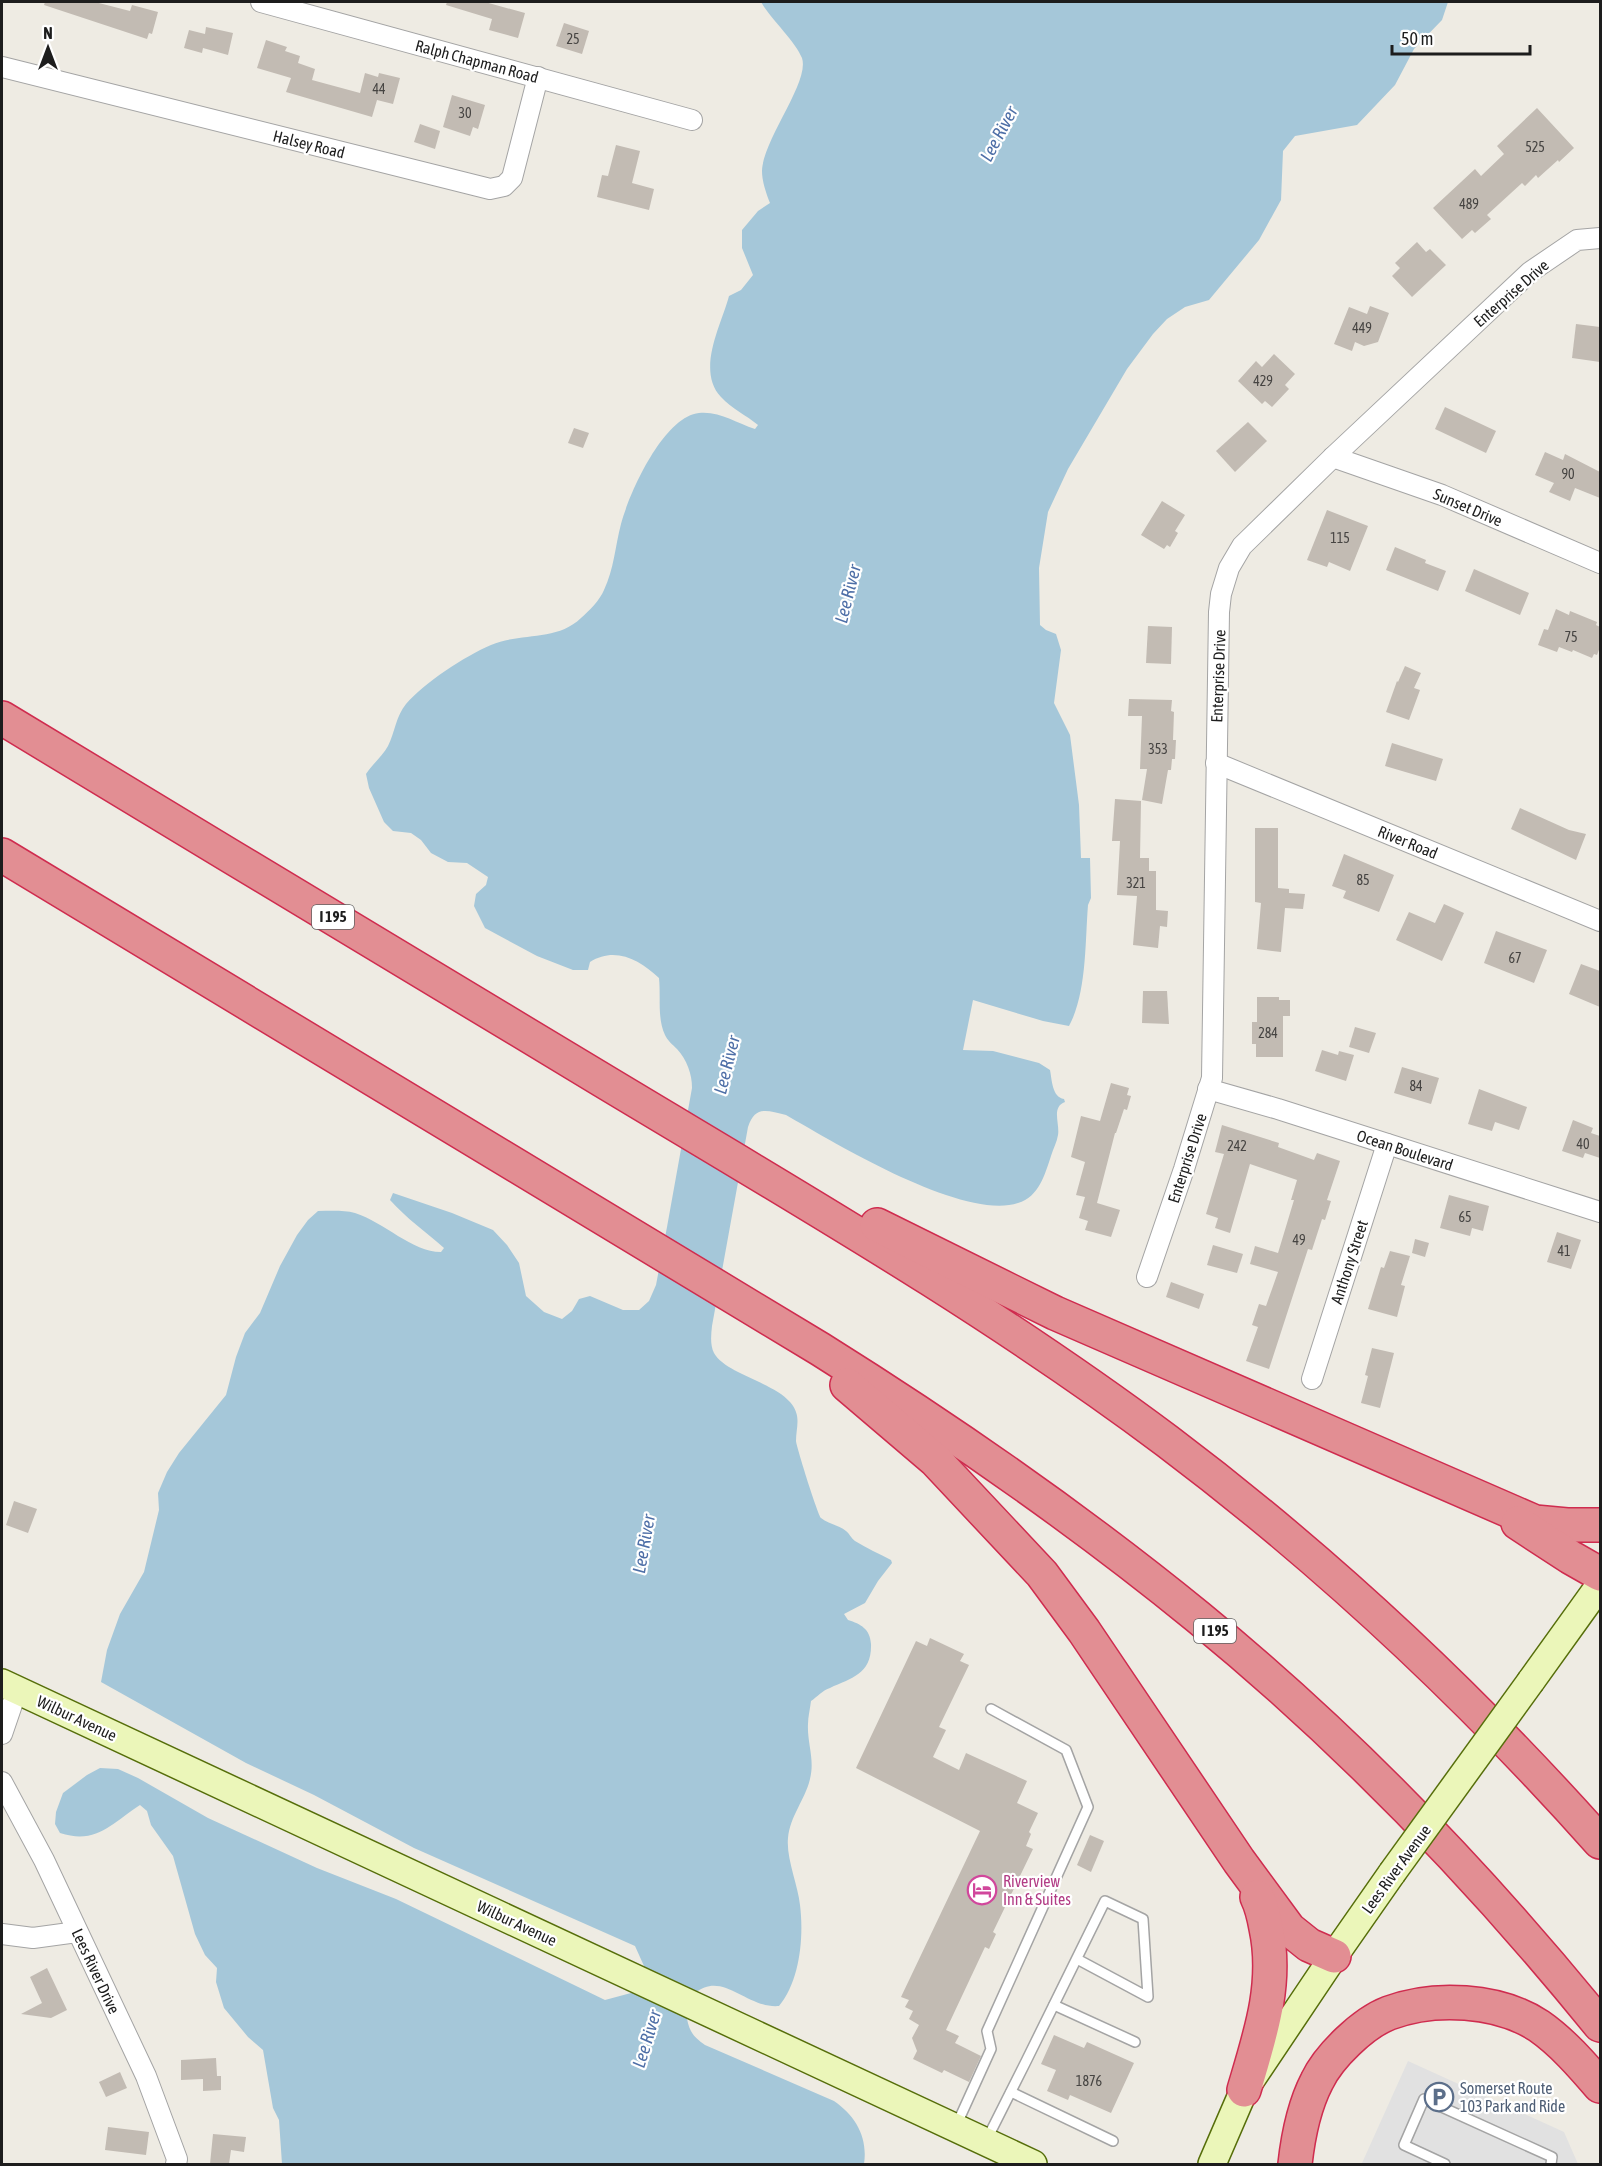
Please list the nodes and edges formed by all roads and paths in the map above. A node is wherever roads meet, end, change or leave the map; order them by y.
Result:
1 (261, 2) edge
2 (291, 5) edge
3 (2, 68) edge
4 (538, 77) junction
5 (692, 120) dead end
6 (1600, 238) edge
7 (1333, 457) junction
8 (1600, 563) edge
9 (2, 718) edge
10 (1216, 763) junction
11 (2, 855) edge
12 (1600, 921) edge
13 (1208, 1089) junction
14 (1387, 1144) junction
15 (763, 1177) junction
16 (1600, 1212) edge
17 (1147, 1277) dead end
18 (750, 1305) junction
19 (1312, 1379) dead end
20 (1452, 1485) junction
21 (1600, 1525) edge
22 (1600, 1574) edge
23 (1600, 1585) edge
24 (9, 1687) edge
25 (991, 1708) dead end
26 (2, 1734) edge
27 (2, 1782) edge
28 (1600, 1842) edge
29 (1239, 1861) junction
30 (77, 1932) junction
31 (2, 1934) edge
32 (1334, 1956) junction
33 (1077, 1959) junction
34 (1054, 2005) junction
35 (1600, 2025) edge
36 (1134, 2042) dead end
37 (1600, 2086) edge
38 (1244, 2090) junction
39 (1011, 2092) junction
40 (954, 2129) junction
41 (1113, 2141) dead end
42 (985, 2143) junction
43 (176, 2164) edge
44 (1033, 2164) edge
45 (1212, 2164) edge
46 (1295, 2164) edge
47 (1445, 2164) edge
48 (1551, 2164) edge

1 - 2 street, Ralph Chapman Road
2 - 4 street, Ralph Chapman Road
3 - 4 street, Halsey Road
4 - 5 street, Ralph Chapman Road
6 - 7 street, Enterprise Drive
7 - 8 street, Sunset Drive
7 - 10 street, Enterprise Drive
9 - 15 highway, I 195
10 - 12 street, River Road
10 - 13 street, Enterprise Drive
11 - 18 highway, I 195
13 - 14 street, Ocean Boulevard
13 - 17 street, Enterprise Drive
14 - 16 street, Ocean Boulevard
14 - 19 street, Anthony Street
15 - 20 highway
15 - 28 highway, I 195
18 - 29 highway
18 - 35 highway, I 195
20 - 21 highway
20 - 22 highway
23 - 32 main road, Lees River Avenue, bridge
24 - 26 street
24 - 40 main road, Wilbur Avenue
25 - 40 lane
27 - 30 street, Lees River Drive
29 - 32 highway
29 - 38 highway
30 - 31 street
30 - 43 street, Lees River Drive
32 - 38 main road, Lees River Avenue
33 - 33 lane
33 - 34 lane
34 - 36 lane
34 - 39 lane
37 - 46 highway
38 - 45 main road, Lees River Avenue
39 - 41 lane
39 - 42 lane
40 - 42 main road, Wilbur Avenue
42 - 44 main road, Wilbur Avenue
47 - 48 lane

